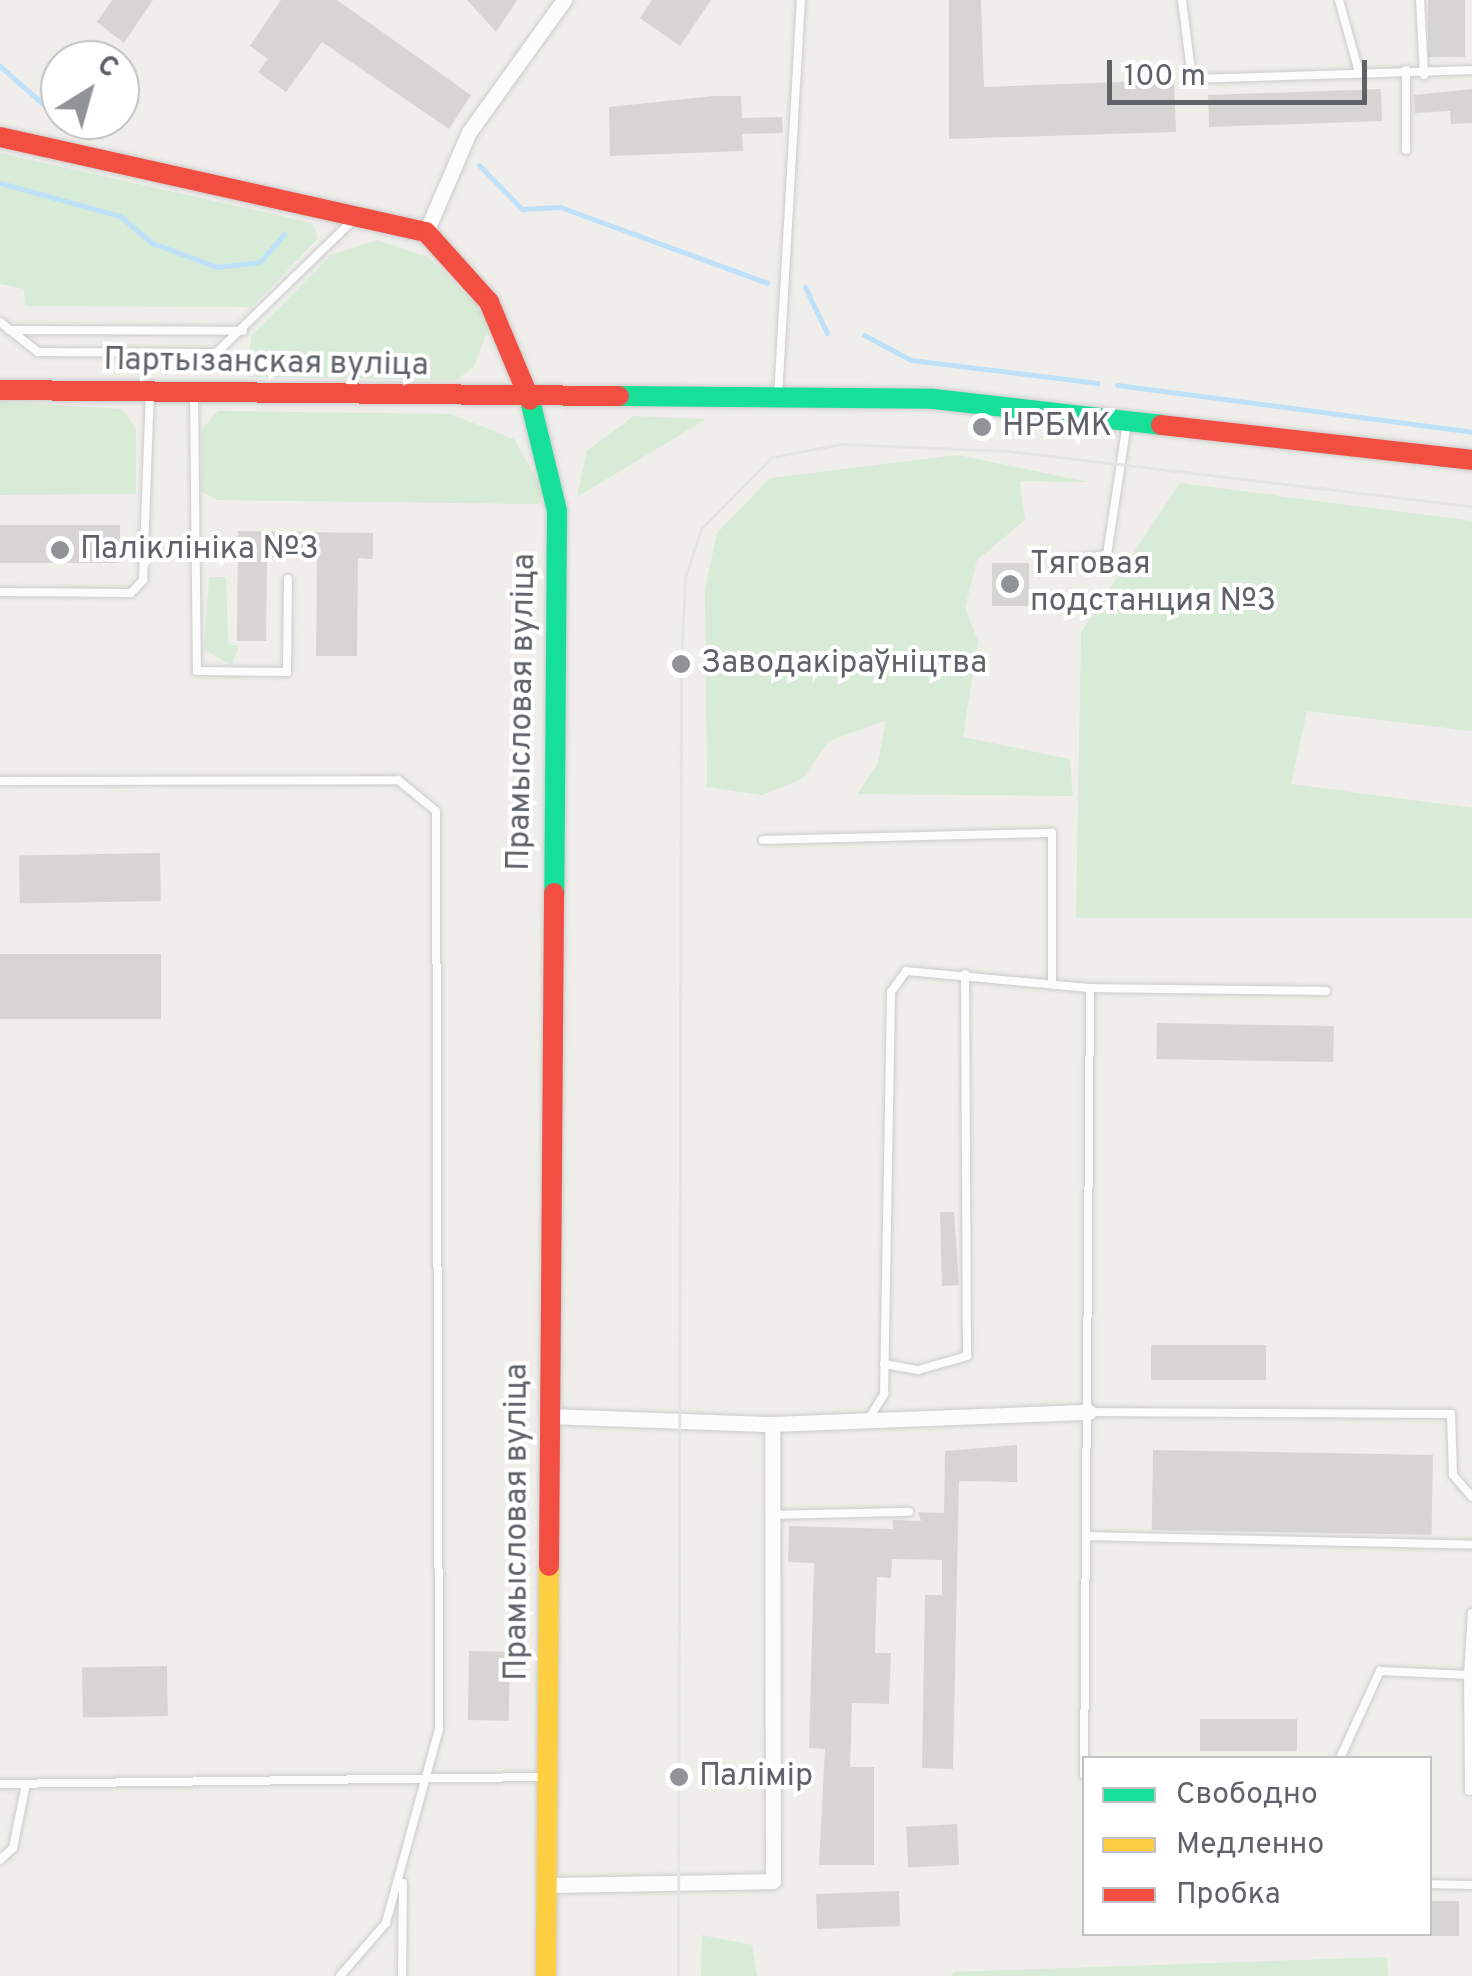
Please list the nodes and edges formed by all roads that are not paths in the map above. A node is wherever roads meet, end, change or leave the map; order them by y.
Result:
1 (564, 0) edge
2 (800, 0) edge
3 (1182, 0) edge
4 (1339, 0) edge
5 (1420, 0) edge
6 (1406, 70) junction
7 (1472, 70) edge
8 (1359, 72) junction
9 (1424, 75) junction
10 (0, 137) edge
11 (1406, 150) dead end
12 (352, 221) junction
13 (426, 232) junction
14 (0, 322) edge
15 (8, 330) junction
16 (243, 331) junction
17 (0, 390) edge
18 (150, 393) junction
19 (194, 394) junction
20 (778, 397) junction
21 (530, 398) junction
22 (1130, 414) junction
23 (1472, 460) edge
24 (1055, 562) dead end
25 (288, 579) dead end
26 (0, 592) edge
27 (0, 781) edge
28 (763, 840) dead end
29 (965, 974) junction
30 (1052, 983) junction
31 (1090, 988) junction
32 (1326, 991) dead end
33 (884, 1364) junction
34 (1088, 1412) junction
35 (549, 1416) junction
36 (868, 1420) junction
37 (772, 1424) junction
38 (1472, 1497) edge
39 (909, 1512) dead end
40 (772, 1514) junction
41 (1087, 1536) junction
42 (1472, 1544) edge
43 (1472, 1614) edge
44 (1468, 1675) junction
45 (1084, 1756) edge
46 (1341, 1756) edge
47 (548, 1777) junction
48 (431, 1780) junction
49 (0, 1784) edge
50 (26, 1784) junction
51 (1469, 1790) dead end
52 (0, 1860) edge
53 (403, 1878) junction
54 (1432, 1884) edge
55 (546, 1885) junction
56 (1472, 1885) edge
57 (340, 1976) edge
58 (402, 1976) edge
59 (546, 1976) edge

1 - 13 street
2 - 20 lane
3 - 8 lane
4 - 8 lane
5 - 9 lane
6 - 8 lane
6 - 9 lane
6 - 11 lane
7 - 9 lane
10 - 12 main road
12 - 13 main road
12 - 16 lane
13 - 21 main road, Прамысловая вуліца
14 - 15 lane
15 - 16 lane
15 - 16 lane
17 - 18 main road, Партызанская вуліца
18 - 19 main road, Партызанская вуліца
18 - 26 lane
19 - 21 main road, Партызанская вуліца
19 - 25 lane
20 - 21 main road
20 - 22 main road
21 - 35 main road, Прамысловая вуліца
22 - 23 main road
22 - 24 lane
27 - 48 lane
28 - 30 lane
29 - 30 lane
29 - 33 lane
29 - 33 lane
30 - 31 lane
31 - 32 lane
31 - 34 lane
33 - 36 lane
34 - 36 street
34 - 38 lane
34 - 41 lane
35 - 37 street
35 - 47 main road, Прамысловая вуліца
36 - 37 street
37 - 40 street
39 - 40 lane
40 - 55 street
41 - 42 lane
41 - 45 lane
43 - 44 lane
44 - 46 lane
44 - 51 lane
47 - 48 lane
47 - 55 main road, Прамысловая вуліца
48 - 50 lane
48 - 53 lane
49 - 50 lane
50 - 52 lane
53 - 57 lane
53 - 58 lane
54 - 56 lane
55 - 59 main road, Прамысловая вуліца

